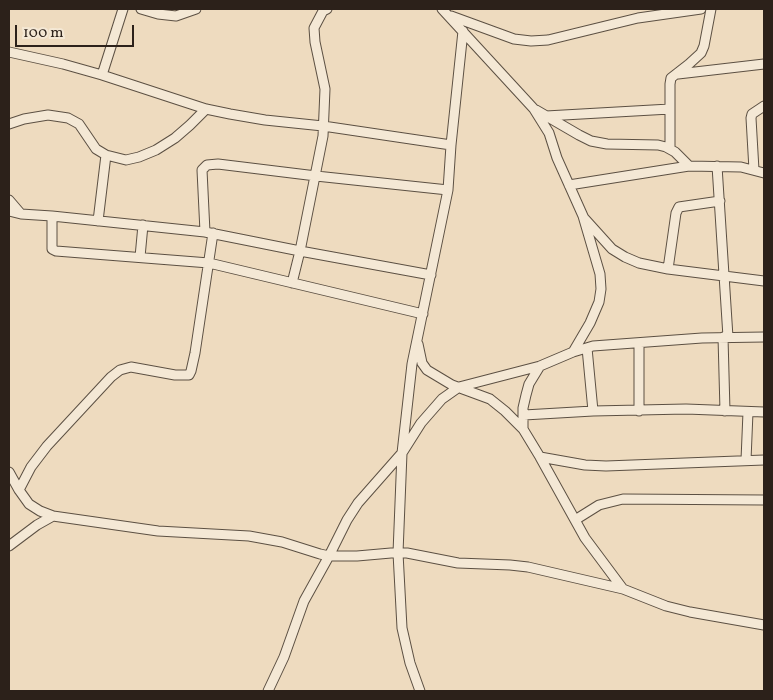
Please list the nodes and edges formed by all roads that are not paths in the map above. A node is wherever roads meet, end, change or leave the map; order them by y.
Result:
1 (123, 9) edge
2 (141, 9) edge
3 (196, 9) edge
4 (327, 9) edge
5 (701, 9) edge
6 (711, 9) edge
7 (445, 12) edge
8 (463, 31) junction
9 (9, 52) edge
10 (764, 64) edge
11 (676, 74) junction
12 (102, 75) junction
13 (764, 106) edge
14 (206, 108) junction
15 (534, 109) junction
16 (670, 109) junction
17 (752, 114) junction
18 (764, 114) edge
19 (546, 116) junction
20 (9, 124) edge
21 (323, 126) junction
22 (451, 145) junction
23 (670, 149) junction
24 (106, 155) junction
25 (689, 166) junction
26 (717, 166) junction
27 (754, 170) junction
28 (764, 173) edge
29 (316, 176) junction
30 (569, 185) junction
31 (448, 190) junction
32 (9, 200) edge
33 (720, 201) junction
34 (9, 211) edge
35 (21, 214) junction
36 (52, 216) junction
37 (583, 216) junction
38 (98, 221) junction
39 (143, 225) junction
40 (209, 233) junction
41 (300, 251) junction
42 (140, 257) junction
43 (209, 262) junction
44 (668, 268) junction
45 (431, 275) junction
46 (725, 276) junction
47 (764, 281) edge
48 (292, 283) junction
49 (423, 314) junction
50 (726, 337) junction
51 (764, 337) edge
52 (417, 339) junction
53 (639, 343) junction
54 (587, 348) junction
55 (573, 352) junction
56 (540, 366) junction
57 (459, 387) junction
58 (639, 410) junction
59 (593, 411) junction
60 (725, 411) junction
61 (748, 412) junction
62 (764, 412) edge
63 (524, 415) junction
64 (522, 429) junction
65 (402, 453) junction
66 (540, 457) junction
67 (746, 460) junction
68 (764, 460) edge
69 (9, 472) edge
70 (19, 490) junction
71 (764, 500) edge
72 (53, 516) junction
73 (575, 520) junction
74 (9, 546) edge
75 (398, 553) junction
76 (329, 556) junction
77 (623, 589) junction
78 (764, 625) edge
79 (268, 691) edge
80 (420, 691) edge

1 - 12 street
2 - 3 street
4 - 21 street
5 - 7 street
6 - 11 street
7 - 8 street
8 - 15 street
8 - 22 street
9 - 12 street
10 - 11 street
11 - 16 street
12 - 14 street
13 - 17 street
14 - 21 street
14 - 24 street
15 - 19 street
15 - 30 street
16 - 19 street
16 - 23 street
17 - 18 street
17 - 27 street
19 - 23 street
20 - 24 street
21 - 22 street
21 - 29 street
22 - 31 street
23 - 25 street
24 - 38 street
25 - 26 street
25 - 30 street
26 - 27 street
26 - 33 street
27 - 28 street
29 - 31 street
29 - 40 street
29 - 41 street
30 - 37 street
31 - 45 street
32 - 35 street
33 - 44 street
33 - 46 street
34 - 35 street
35 - 36 street
36 - 38 street
36 - 42 street
37 - 44 street
37 - 55 street
38 - 39 street
39 - 40 street
39 - 42 street
40 - 41 street
40 - 43 street
41 - 45 street
41 - 48 street
42 - 43 street
43 - 48 street
43 - 70 street
44 - 46 street
45 - 49 street
46 - 47 street
46 - 50 street
48 - 49 street
49 - 52 street
50 - 51 street
50 - 53 street
50 - 60 street
52 - 57 street
52 - 65 street
53 - 54 street
53 - 58 street
54 - 55 street
54 - 59 street
55 - 56 street
56 - 57 street
56 - 63 street
57 - 64 street
57 - 65 street
58 - 59 street
58 - 60 street
59 - 63 street
60 - 61 street
61 - 62 street
61 - 67 street
63 - 64 street
64 - 66 street
65 - 75 street
65 - 76 street
66 - 67 street
66 - 73 street
67 - 68 street
69 - 70 street
70 - 72 street
71 - 73 street
72 - 74 street
72 - 76 street
73 - 77 street
75 - 76 street
75 - 77 street
75 - 80 street
76 - 79 street
77 - 78 street

